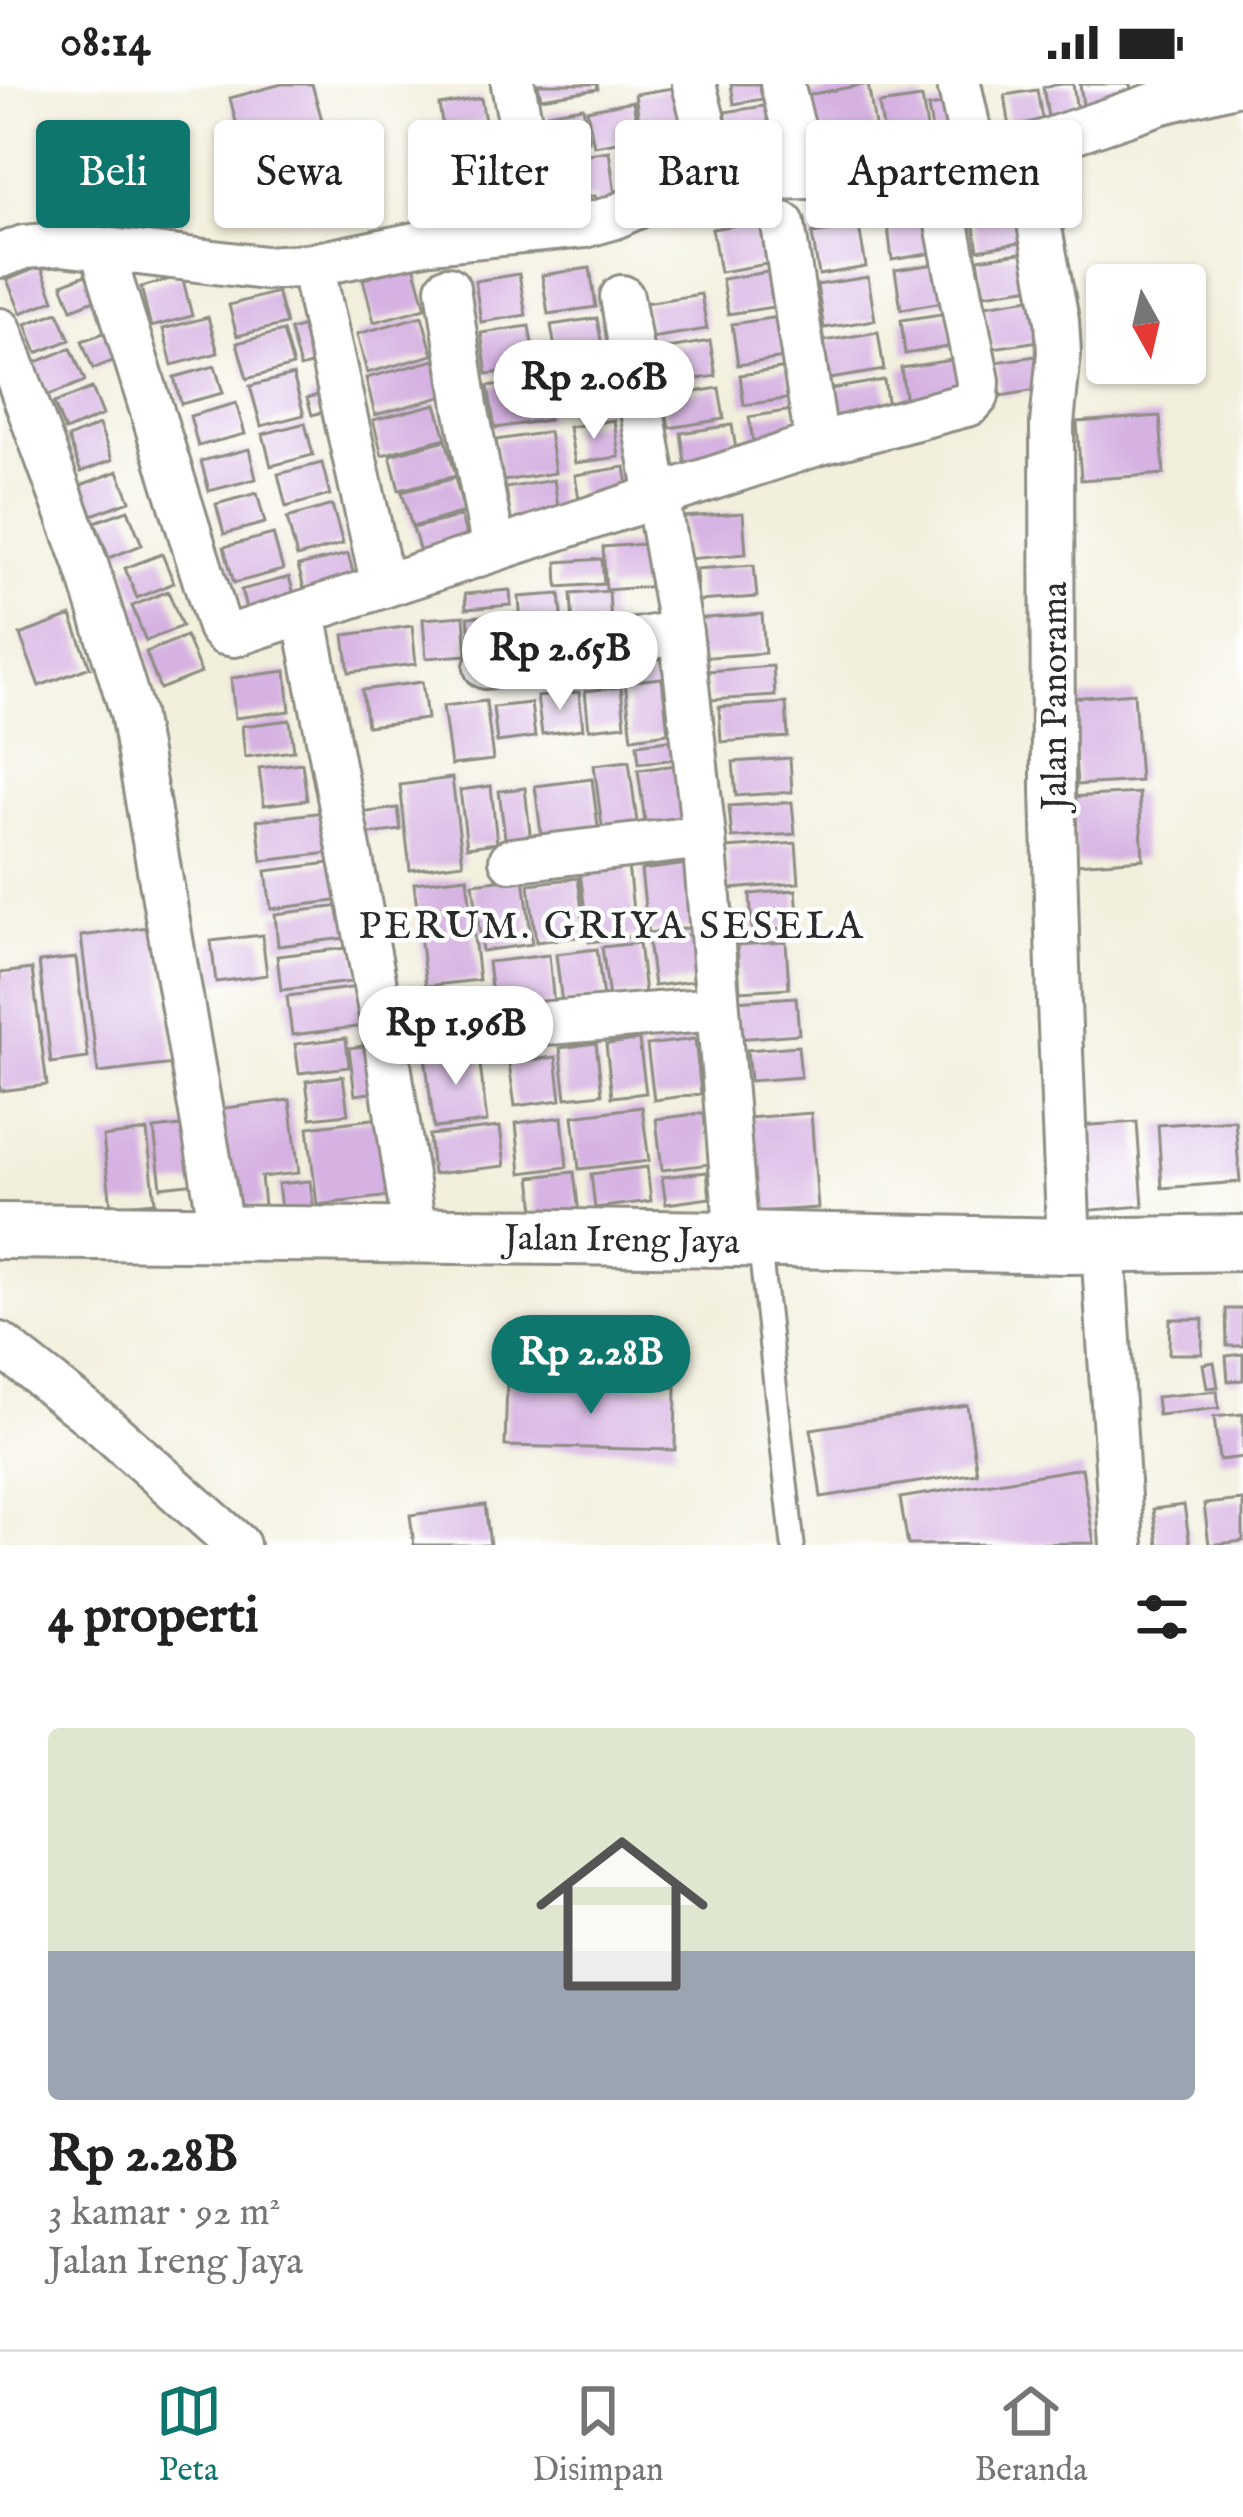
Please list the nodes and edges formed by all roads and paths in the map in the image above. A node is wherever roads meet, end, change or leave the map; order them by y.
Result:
1 (513, 84) edge
2 (694, 84) edge
3 (782, 84) edge
4 (959, 84) edge
5 (1235, 84) edge
6 (1156, 94) edge
7 (703, 120) edge
8 (967, 120) edge
9 (1082, 125) edge
10 (806, 177) joint
11 (782, 178) edge
12 (615, 217) edge
13 (783, 224) dead end
14 (948, 228) edge
15 (1040, 228) edge
16 (542, 230) junction
17 (102, 250) junction
18 (0, 256) edge
19 (312, 265) junction
20 (448, 288) dead end
21 (622, 297) dead end
22 (0, 330) edge
23 (818, 444) junction
24 (656, 498) junction
25 (494, 549) junction
26 (383, 586) junction
27 (304, 613) junction
28 (682, 632) junction
29 (486, 667) dead end
30 (704, 837) junction
31 (511, 860) dead end
32 (716, 1009) junction
33 (385, 1037) junction
34 (0, 1231) edge
35 (221, 1234) junction
36 (415, 1236) junction
37 (748, 1240) junction
38 (1243, 1243) edge
39 (1086, 1246) junction
40 (0, 1343) edge
41 (238, 1545) edge
42 (793, 1545) edge
43 (1122, 1545) edge

1 - 16 street
2 - 7 street
3 - 10 street
4 - 8 street
5 - 6 street
6 - 9 street
10 - 11 street
12 - 16 street
13 - 23 street
14 - 23 street
15 - 39 street, Jalan Panorama
16 - 19 street
17 - 18 street
17 - 19 street
17 - 27 street
19 - 26 street
20 - 25 street
21 - 24 street
22 - 35 street
23 - 24 street
24 - 25 street
24 - 28 street
25 - 26 street
26 - 27 street
27 - 33 street
28 - 29 street
28 - 30 street
30 - 31 street
30 - 32 street
32 - 33 street
32 - 37 street
33 - 36 street
34 - 35 street, Jalan Ireng Jaya
35 - 36 street, Jalan Ireng Jaya
36 - 37 street, Jalan Ireng Jaya
37 - 39 street, Jalan Ireng Jaya
37 - 42 lane
38 - 39 street, Jalan Ireng Jaya
39 - 43 street, Jalan Panorama
40 - 41 street

